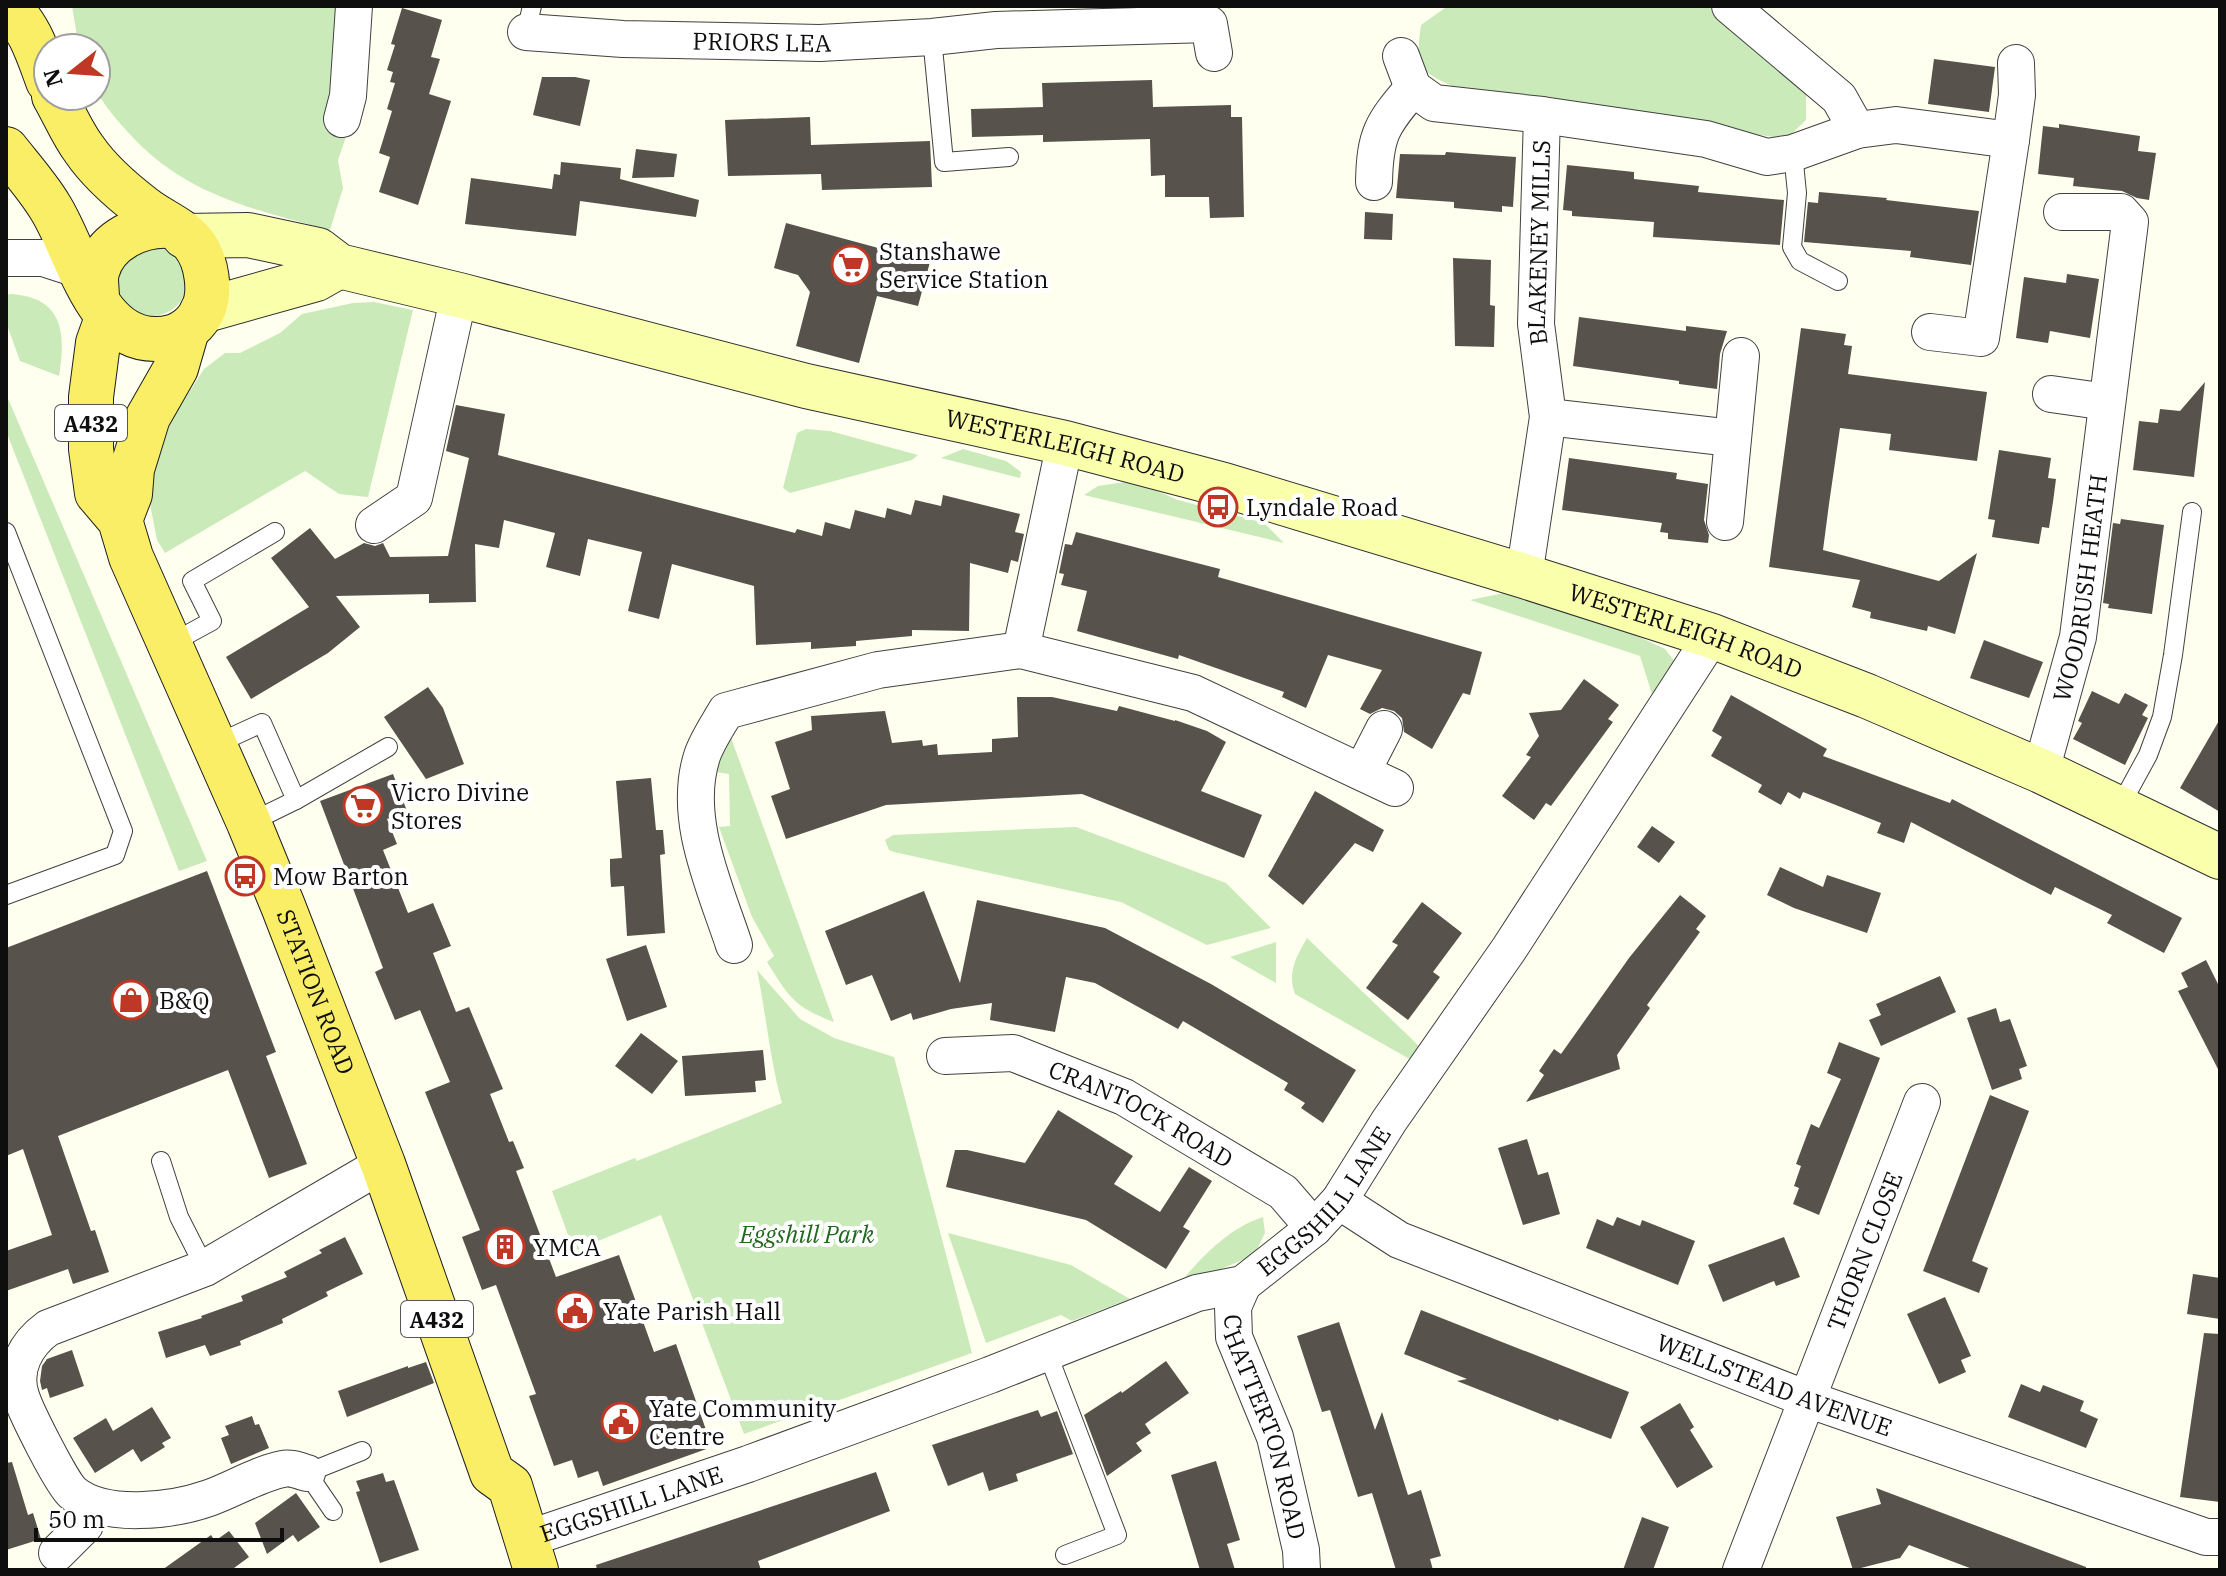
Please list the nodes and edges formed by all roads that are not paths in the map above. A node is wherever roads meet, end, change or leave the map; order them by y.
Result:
1 (354, 6) edge
2 (1730, 6) edge
3 (25, 17) edge
4 (995, 18) edge
5 (529, 19) edge
6 (32, 36) edge
7 (932, 37) junction
8 (1214, 53) dead end
9 (2016, 63) dead end
10 (63, 112) edge
11 (1542, 115) junction
12 (342, 119) dead end
13 (1857, 130) junction
14 (2011, 140) junction
15 (6, 149) edge
16 (1793, 153) junction
17 (1009, 157) dead end
18 (1374, 182) dead end
19 (2062, 212) dead end
20 (177, 231) junction
21 (6, 258) edge
22 (339, 266) junction
23 (1838, 281) dead end
24 (95, 295) junction
25 (459, 295) junction
26 (195, 321) junction
27 (1930, 332) dead end
28 (1741, 356) dead end
29 (2051, 394) dead end
30 (2107, 402) junction
31 (1548, 417) junction
32 (1732, 438) junction
33 (1065, 443) junction
34 (2192, 512) dead end
35 (120, 520) junction
36 (1725, 522) dead end
37 (374, 525) dead end
38 (6, 532) edge
39 (275, 532) dead end
40 (1524, 576) junction
41 (1712, 636) junction
42 (168, 645) junction
43 (1021, 650) junction
44 (1384, 729) dead end
45 (214, 745) junction
46 (388, 747) dead end
47 (2041, 771) junction
48 (1362, 772) junction
49 (1395, 788) dead end
50 (296, 800) junction
51 (2119, 808) junction
52 (249, 823) junction
53 (2220, 857) edge
54 (6, 895) edge
55 (734, 945) dead end
56 (945, 1056) dead end
57 (1922, 1102) dead end
58 (161, 1161) dead end
59 (383, 1164) junction
60 (1339, 1201) junction
61 (1314, 1228) junction
62 (205, 1268) junction
63 (1243, 1284) junction
64 (1047, 1352) junction
65 (13, 1361) edge
66 (1807, 1399) junction
67 (362, 1451) dead end
68 (307, 1473) junction
69 (90, 1504) junction
70 (333, 1511) dead end
71 (2220, 1537) edge
72 (57, 1553) dead end
73 (1065, 1555) dead end
74 (524, 1560) edge
75 (1302, 1570) edge
76 (1741, 1570) edge

1 - 12 street
2 - 13 street
3 - 6 main road
4 - 7 street, PRIORS LEA
4 - 8 street, PRIORS LEA
5 - 7 street, PRIORS LEA
7 - 17 lane
9 - 14 street
10 - 20 main road, A432
11 - 16 street, BLAKENEY MILLS
11 - 18 street, BLAKENEY MILLS
11 - 31 street, BLAKENEY MILLS
13 - 14 street, BLAKENEY MILLS
13 - 16 street, BLAKENEY MILLS
14 - 27 street
15 - 24 main road
16 - 23 lane
19 - 30 street, WOODRUSH HEATH
20 - 22 street, WESTERLEIGH ROAD
20 - 24 main road, A432
20 - 26 main road, A432
21 - 24 street
22 - 25 street, WESTERLEIGH ROAD
22 - 26 street
24 - 26 main road
24 - 35 main road, STATION ROAD / A432
25 - 33 street, WESTERLEIGH ROAD
25 - 37 street
26 - 35 main road, A432
28 - 32 street
29 - 30 street
30 - 47 street, WOODRUSH HEATH
31 - 32 street
31 - 40 street, BLAKENEY MILLS
32 - 36 street
33 - 40 street, WESTERLEIGH ROAD
33 - 43 street
34 - 51 lane
35 - 42 main road, STATION ROAD / A432
38 - 54 lane
39 - 42 lane
40 - 41 street, WESTERLEIGH ROAD
41 - 47 street, WESTERLEIGH ROAD
41 - 60 street, EGGSHILL LANE
42 - 45 main road, STATION ROAD / A432
43 - 48 street
43 - 55 street
44 - 48 street
45 - 50 lane
45 - 52 main road, STATION ROAD / A432
46 - 50 lane
47 - 51 street, WESTERLEIGH ROAD
48 - 49 street
50 - 52 lane
51 - 53 street, WESTERLEIGH ROAD
52 - 59 main road, STATION ROAD / A432
56 - 61 street, CRANTOCK ROAD
57 - 66 street, THORN CLOSE
58 - 62 lane
59 - 62 street
59 - 74 main road, STATION ROAD / A432
60 - 61 street, EGGSHILL LANE
60 - 66 street, WELLSTEAD AVENUE
61 - 63 street, EGGSHILL LANE
62 - 65 street
63 - 64 street, EGGSHILL LANE
63 - 75 street, CHATTERTON ROAD
64 - 73 lane
64 - 74 street, EGGSHILL LANE
65 - 69 street
66 - 71 street, WELLSTEAD AVENUE
66 - 76 street, THORN CLOSE
67 - 68 lane
68 - 69 street
68 - 70 lane
69 - 72 street

